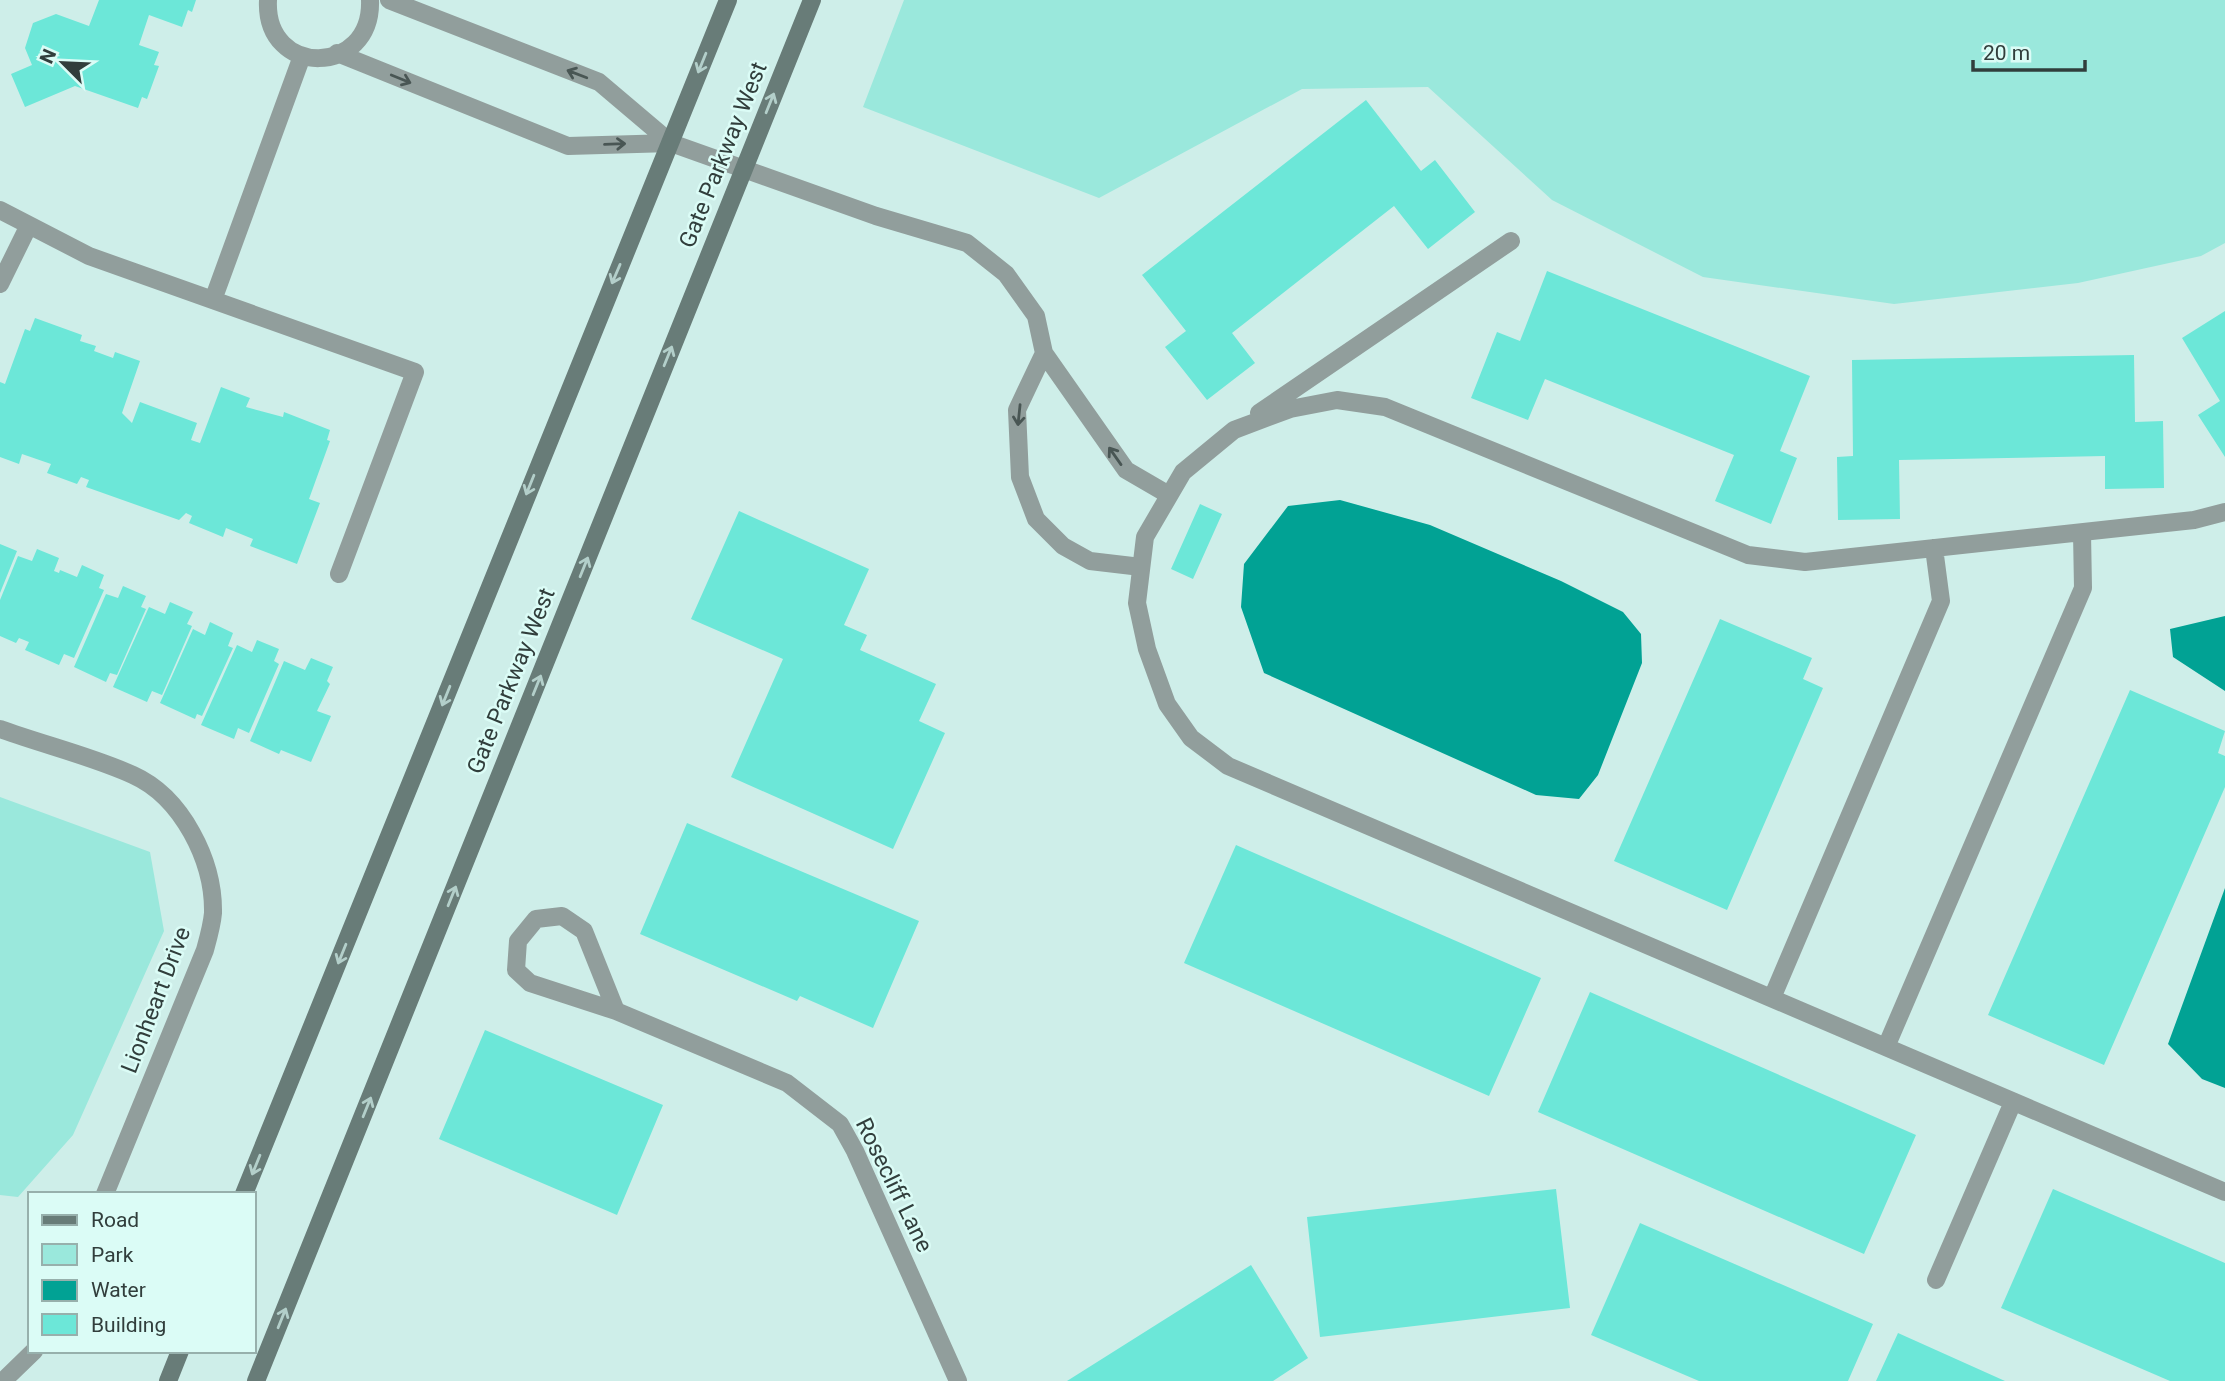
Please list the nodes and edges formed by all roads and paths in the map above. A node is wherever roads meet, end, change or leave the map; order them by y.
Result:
1 (268, 0) edge
2 (370, 0) edge
3 (389, 0) edge
4 (727, 0) edge
5 (812, 0) edge
6 (337, 53) junction
7 (302, 56) junction
8 (671, 143) junction
9 (745, 167) junction
10 (0, 210) edge
11 (29, 225) junction
12 (1511, 241) dead end
13 (0, 284) edge
14 (213, 300) junction
15 (1044, 353) junction
16 (1234, 430) junction
17 (1169, 495) junction
18 (2225, 512) edge
19 (2081, 533) junction
20 (1934, 548) junction
21 (1141, 567) junction
22 (339, 573) dead end
23 (0, 729) edge
24 (1772, 998) junction
25 (617, 1011) junction
26 (1886, 1047) junction
27 (2014, 1102) junction
28 (106, 1192) edge
29 (245, 1192) edge
30 (2225, 1192) edge
31 (1936, 1280) dead end
32 (32, 1353) edge
33 (179, 1353) edge
34 (3, 1381) edge
35 (168, 1381) edge
36 (256, 1381) edge
37 (958, 1381) edge

1 - 7 street
2 - 6 street
8 -> 3 street
4 -> 8 main road
9 -> 5 main road, Gate Parkway West
6 - 7 street
6 -> 8 street
7 - 14 street
8 - 9 street
8 -> 29 main road
9 - 15 street
36 -> 9 main road, Gate Parkway West
10 - 11 street
11 - 13 street
11 - 14 street
12 - 16 street
14 - 22 street
17 -> 15 street
15 -> 21 street
16 - 17 street
16 - 20 street
17 - 21 street
18 - 19 street
19 - 20 street
19 - 26 street
20 - 24 street
21 - 24 street
23 - 28 street, Lionheart Drive
24 - 26 street
25 - 25 street, Rosecliff Lane
25 - 37 street, Rosecliff Lane
26 - 27 street
27 - 30 street
27 - 31 street
32 - 34 street
33 - 35 main road

